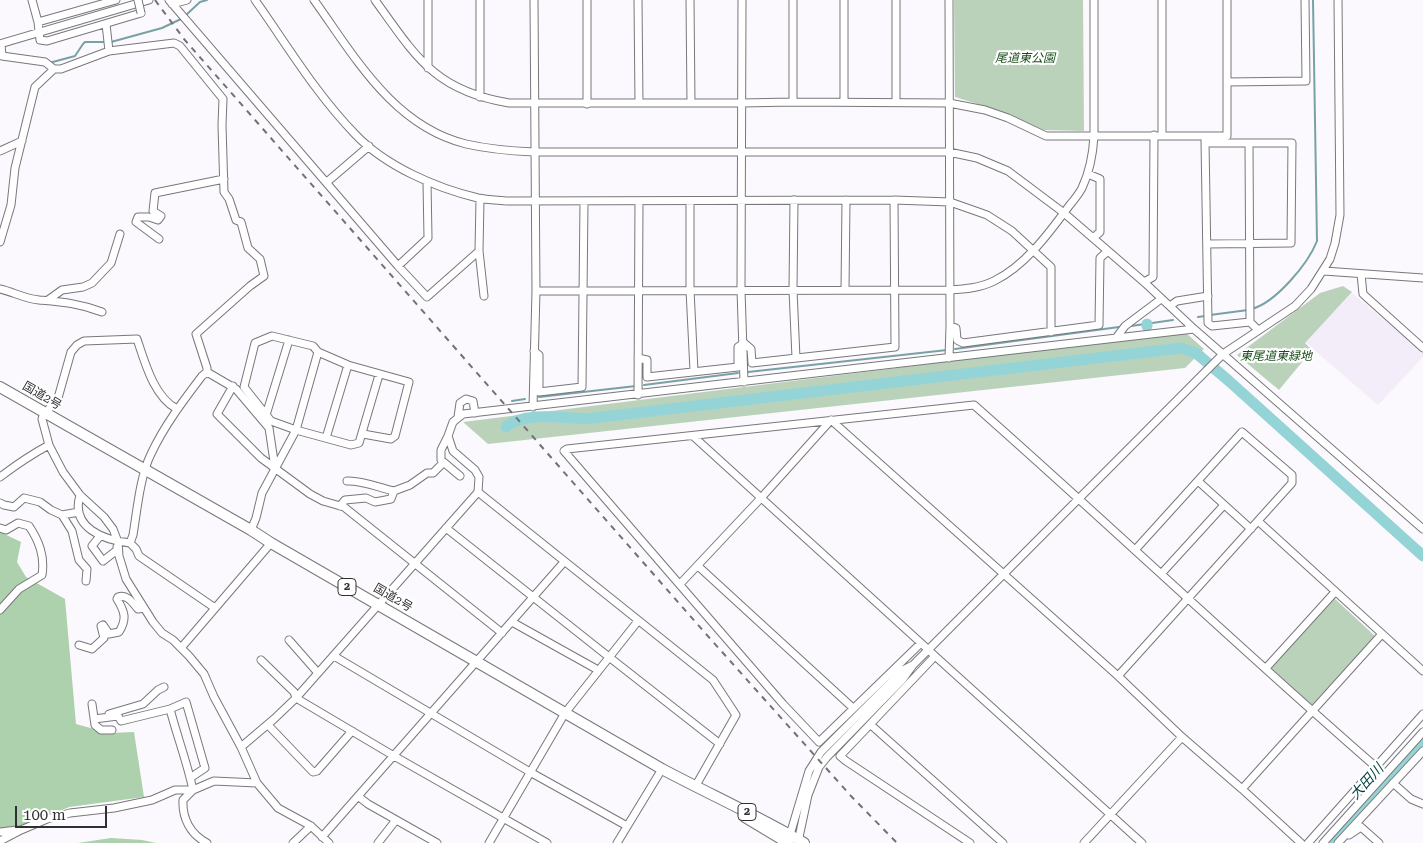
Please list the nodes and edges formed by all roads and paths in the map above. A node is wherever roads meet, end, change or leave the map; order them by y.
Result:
1 (32, 0) edge
2 (116, 0) edge
3 (138, 0) edge
4 (149, 0) edge
5 (187, 0) edge
6 (255, 0) edge
7 (314, 0) edge
8 (375, 0) edge
9 (428, 0) edge
10 (480, 0) edge
11 (534, 0) edge
12 (587, 0) edge
13 (638, 0) edge
14 (690, 0) edge
15 (742, 0) edge
16 (793, 0) edge
17 (844, 0) edge
18 (896, 0) edge
19 (948, 0) edge
20 (1094, 0) edge
21 (1162, 0) edge
22 (1227, 0) edge
23 (1305, 0) edge
24 (1338, 0) edge
25 (170, 2) edge
26 (92, 3) edge
27 (38, 22) junction
28 (106, 24) junction
29 (38, 33) junction
30 (0, 44) edge
31 (109, 45) junction
32 (49, 66) junction
33 (428, 68) junction
34 (1227, 82) junction
35 (480, 97) junction
36 (794, 102) junction
37 (844, 102) junction
38 (896, 102) junction
39 (535, 103) junction
40 (639, 103) junction
41 (691, 103) junction
42 (742, 103) junction
43 (949, 103) junction
44 (587, 104) junction
45 (1158, 135) junction
46 (1094, 136) junction
47 (1205, 139) junction
48 (22, 141) junction
49 (1248, 143) junction
50 (369, 146) junction
51 (0, 151) edge
52 (742, 151) junction
53 (534, 152) junction
54 (949, 152) junction
55 (1088, 174) junction
56 (224, 179) junction
57 (328, 182) junction
58 (427, 182) junction
59 (480, 198) junction
60 (742, 200) junction
61 (794, 200) junction
62 (846, 200) junction
63 (894, 200) junction
64 (536, 201) junction
65 (639, 201) junction
66 (690, 201) junction
67 (584, 202) junction
68 (950, 202) junction
69 (1064, 213) junction
70 (120, 234) dead end
71 (159, 238) dead end
72 (1093, 238) junction
73 (0, 242) edge
74 (1207, 244) junction
75 (1249, 244) junction
76 (479, 251) junction
77 (1033, 251) junction
78 (1108, 251) junction
79 (398, 266) junction
80 (1324, 271) junction
81 (1360, 274) junction
82 (1423, 278) edge
83 (1144, 282) junction
84 (0, 289) edge
85 (639, 290) junction
86 (690, 290) junction
87 (741, 290) junction
88 (793, 290) junction
89 (845, 290) junction
90 (894, 290) junction
91 (950, 290) junction
92 (536, 291) junction
93 (584, 291) junction
94 (484, 296) dead end
95 (1208, 296) junction
96 (1161, 299) junction
97 (48, 300) junction
98 (1170, 306) junction
99 (102, 312) dead end
100 (1250, 322) junction
101 (950, 326) junction
102 (1194, 329) junction
103 (1258, 330) junction
104 (1052, 332) junction
105 (1116, 338) junction
106 (289, 340) junction
107 (744, 343) junction
108 (1423, 348) edge
109 (534, 351) junction
110 (318, 352) junction
111 (1220, 356) junction
112 (638, 358) junction
113 (796, 358) junction
114 (949, 358) junction
115 (348, 365) junction
116 (694, 371) junction
117 (207, 372) junction
118 (379, 374) junction
119 (744, 382) junction
120 (233, 386) junction
121 (0, 387) edge
122 (638, 395) junction
123 (533, 407) junction
124 (177, 409) junction
125 (44, 412) junction
126 (475, 412) junction
127 (266, 415) junction
128 (458, 417) junction
129 (831, 420) junction
130 (296, 430) junction
131 (363, 434) junction
132 (448, 436) junction
133 (693, 436) junction
134 (326, 438) junction
135 (49, 445) junction
136 (444, 463) junction
137 (275, 468) junction
138 (145, 470) junction
139 (460, 476) dead end
140 (0, 477) edge
141 (347, 481) dead end
142 (1198, 481) junction
143 (368, 485) junction
144 (394, 491) junction
145 (478, 492) junction
146 (80, 495) junction
147 (366, 498) junction
148 (761, 498) junction
149 (1080, 498) junction
150 (0, 503) edge
151 (1224, 505) junction
152 (340, 506) junction
153 (78, 512) junction
154 (62, 515) junction
155 (1258, 521) junction
156 (0, 528) edge
157 (446, 528) junction
158 (1251, 529) junction
159 (1423, 529) edge
160 (251, 530) junction
161 (100, 536) junction
162 (118, 542) junction
163 (130, 543) junction
164 (271, 543) junction
165 (1135, 550) junction
166 (564, 562) junction
167 (415, 563) junction
168 (698, 566) junction
169 (1161, 574) junction
170 (1003, 575) junction
171 (86, 581) dead end
172 (680, 584) junction
173 (1335, 592) junction
174 (533, 597) junction
175 (1188, 598) junction
176 (378, 604) junction
177 (144, 608) junction
178 (215, 608) junction
179 (0, 610) edge
180 (638, 621) junction
181 (512, 622) junction
182 (502, 633) junction
183 (1381, 635) junction
184 (289, 640) dead end
185 (921, 643) junction
186 (79, 645) dead end
187 (181, 648) junction
188 (928, 650) junction
189 (334, 656) junction
190 (935, 656) junction
191 (609, 657) junction
192 (261, 660) dead end
193 (477, 662) junction
194 (1266, 668) junction
195 (598, 670) junction
196 (1423, 671) edge
197 (318, 673) junction
198 (1118, 676) junction
199 (164, 687) dead end
200 (296, 698) junction
201 (92, 704) dead end
202 (143, 704) junction
203 (853, 708) junction
204 (170, 709) junction
205 (1312, 711) junction
206 (431, 713) junction
207 (565, 713) junction
208 (1423, 714) edge
209 (146, 715) junction
210 (95, 717) junction
211 (268, 725) junction
212 (871, 725) junction
213 (112, 730) dead end
214 (352, 731) junction
215 (1423, 732) edge
216 (1182, 737) junction
217 (720, 744) junction
218 (241, 747) junction
219 (1423, 751) edge
220 (394, 756) junction
221 (1376, 767) junction
222 (662, 769) junction
223 (530, 772) junction
224 (190, 778) junction
225 (257, 783) junction
226 (1392, 783) junction
227 (695, 786) junction
228 (1242, 789) junction
229 (193, 790) junction
230 (359, 797) junction
231 (1423, 804) edge
232 (1111, 814) junction
233 (504, 819) junction
234 (396, 820) junction
235 (310, 826) junction
236 (627, 826) junction
237 (1358, 826) junction
238 (21, 830) junction
239 (0, 832) edge
240 (322, 836) junction
241 (1336, 839) edge
242 (0, 841) edge
243 (793, 841) edge
244 (207, 843) edge
245 (293, 843) edge
246 (329, 843) edge
247 (378, 843) edge
248 (436, 843) edge
249 (489, 843) edge
250 (546, 843) edge
251 (617, 843) edge
252 (970, 843) edge
253 (1003, 843) edge
254 (1084, 843) edge
255 (1142, 843) edge
256 (1301, 843) edge
257 (1308, 843) edge
258 (1316, 843) edge
259 (1323, 843) edge
260 (1380, 843) edge

1 - 27 street
2 - 26 street
3 - 28 street, bridge
4 - 29 street
5 - 25 street
6 - 50 street
7 - 53 street
8 - 33 street
9 - 33 street
10 - 35 street
11 - 39 street
12 - 44 street
13 - 40 street
14 - 41 street
15 - 42 street
16 - 36 street
17 - 37 street
18 - 38 street
19 - 43 street
20 - 46 street
21 - 45 street
22 - 34 street
23 - 34 street
24 - 80 street
25 - 57 street
26 - 27 street
27 - 29 street
28 - 29 street
28 - 31 street
29 - 30 street
30 - 32 street
31 - 32 street
31 - 56 street
32 - 48 street
33 - 35 street
34 - 47 street
35 - 39 street
36 - 37 street
36 - 42 street
37 - 38 street
38 - 43 street
39 - 44 street
39 - 53 street
40 - 41 street
40 - 44 street
41 - 42 street
42 - 52 street
43 - 46 street
43 - 54 street
45 - 46 street
45 - 47 street
45 - 83 street
46 - 55 street
47 - 49 street
47 - 74 street
48 - 51 street
48 - 73 street
49 - 75 street
49 - 75 street
50 - 57 street
50 - 58 street
52 - 53 street
52 - 54 street
52 - 60 street
53 - 64 street
54 - 68 street
54 - 69 street
55 - 69 street
55 - 72 street
56 - 71 street
56 - 117 street
57 - 79 street
58 - 59 street
58 - 79 street
59 - 64 street
59 - 76 street
60 - 61 street
60 - 66 street
60 - 87 street
61 - 62 street
61 - 88 street
62 - 63 street
62 - 89 street
63 - 68 street
63 - 90 street
64 - 67 street
64 - 92 street
65 - 66 street
65 - 67 street
65 - 85 street
66 - 86 street
67 - 93 street
68 - 77 street
68 - 91 street
69 - 72 street
69 - 77 street
70 - 97 street
72 - 78 street
74 - 75 street
74 - 95 street
75 - 100 street
76 - 79 street
76 - 94 street
77 - 91 street
77 - 104 street
78 - 83 street
78 - 104 street
80 - 81 street
80 - 103 street
81 - 82 street
81 - 108 street
83 - 96 street
84 - 97 street
85 - 86 street
85 - 93 street
85 - 112 street
86 - 87 street
86 - 116 street
87 - 88 street
87 - 107 street
88 - 89 street
88 - 113 street
89 - 90 street
90 - 91 street
90 - 113 street
91 - 101 street
92 - 93 street
92 - 109 street
93 - 109 street
95 - 98 street
95 - 100 street
96 - 98 street
96 - 105 street
97 - 99 street
98 - 102 street
100 - 103 street
101 - 104 street
101 - 114 street
102 - 105 street
102 - 111 street
103 - 111 street
105 - 114 street
106 - 110 street
106 - 127 street
106 - 127 street
107 - 113 street
107 - 116 street
107 - 119 street
109 - 123 street
110 - 115 street
110 - 130 street
111 - 149 street
111 - 159 street
112 - 116 street
112 - 122 street
114 - 119 street
115 - 118 street
115 - 134 street
117 - 120 street
117 - 124 street
118 - 131 street
118 - 131 street
119 - 122 street
120 - 137 street
120 - 137 street
121 - 125 highway, 国道2号 / 2
122 - 123 street
123 - 126 street
124 - 125 street
124 - 138 street
125 - 135 street
125 - 138 highway, 国道2号 / 2
126 - 128 street
126 - 128 street
127 - 130 street
128 - 132 street
129 - 133 street
129 - 148 street
129 - 149 street
129 - 170 street
130 - 134 street
130 - 137 street
131 - 134 street
132 - 136 street
132 - 145 street
133 - 148 street
133 - 172 street
135 - 140 street
135 - 146 street
136 - 139 street
136 - 144 street
137 - 152 street
137 - 160 street
138 - 160 highway, 国道2号 / 2
138 - 163 street
141 - 143 street
142 - 151 street
142 - 155 street
142 - 165 street
143 - 144 street
143 - 147 street
144 - 147 street
145 - 157 street
145 - 166 street
146 - 153 street
146 - 162 street
147 - 152 street
148 - 168 street
148 - 185 street
149 - 165 street
149 - 170 street
150 - 154 street
151 - 158 street
151 - 169 street
152 - 167 street
153 - 154 street
153 - 161 street
154 - 171 street
155 - 158 street
155 - 173 street
156 - 179 street
157 - 167 street
157 - 174 street
158 - 175 street
160 - 164 highway, 国道2号 / 2
161 - 162 street
161 - 162 street
162 - 163 street
162 - 177 street
163 - 178 street
164 - 176 highway, 国道2号 / 2
164 - 178 street
165 - 169 street
166 - 174 street
166 - 180 street
167 - 176 street
167 - 182 street
168 - 172 street
168 - 203 street
169 - 175 street
170 - 188 street
170 - 198 street
172 - 203 street
173 - 183 street
173 - 194 street
174 - 181 street
174 - 191 street
175 - 194 street
175 - 198 street
176 - 189 street
176 - 193 highway, 国道2号 / 2
177 - 186 street
177 - 187 street
178 - 187 street
180 - 191 street
180 - 217 street
181 - 182 street
181 - 195 street
182 - 193 street
183 - 196 street
183 - 205 street
184 - 197 street
185 - 188 street
185 - 203 street
187 - 218 street
188 - 190 street
188 - 243 street
189 - 197 street
189 - 206 street
190 - 212 street
190 - 232 street
191 - 195 street
191 - 217 street
192 - 200 street
193 - 206 street
193 - 207 highway, 国道2号 / 2
194 - 205 street
195 - 207 street
197 - 200 street
198 - 216 street
199 - 202 street
200 - 211 street
200 - 214 street
201 - 210 street
202 - 209 street
202 - 210 street
204 - 209 street
204 - 224 street
204 - 224 street
205 - 221 street
205 - 228 street
206 - 220 street
206 - 223 street
207 - 222 highway, 国道2号 / 2
207 - 223 street
208 - 221 street
209 - 210 street
210 - 213 street
211 - 214 street
211 - 218 street
212 - 252 street
212 - 253 street
214 - 220 street
215 - 241 street
216 - 228 street
216 - 232 street
217 - 227 street
218 - 225 street
219 - 226 street
220 - 230 street
220 - 233 street
221 - 257 street
222 - 227 highway, 国道2号 / 2
222 - 236 street
223 - 233 street
223 - 236 street
224 - 229 street
225 - 229 street
225 - 235 street
226 - 231 street
226 - 237 street
227 - 243 highway, 国道2号 / 2
228 - 256 street
229 - 238 street
229 - 244 street
230 - 234 street
230 - 240 street
232 - 254 street
232 - 255 street
233 - 249 street
233 - 250 street
234 - 247 street
234 - 248 street
235 - 240 street
235 - 245 street
236 - 251 street
237 - 241 street
237 - 260 street
238 - 239 street
238 - 242 street
240 - 246 street
241 - 258 street
241 - 259 street

